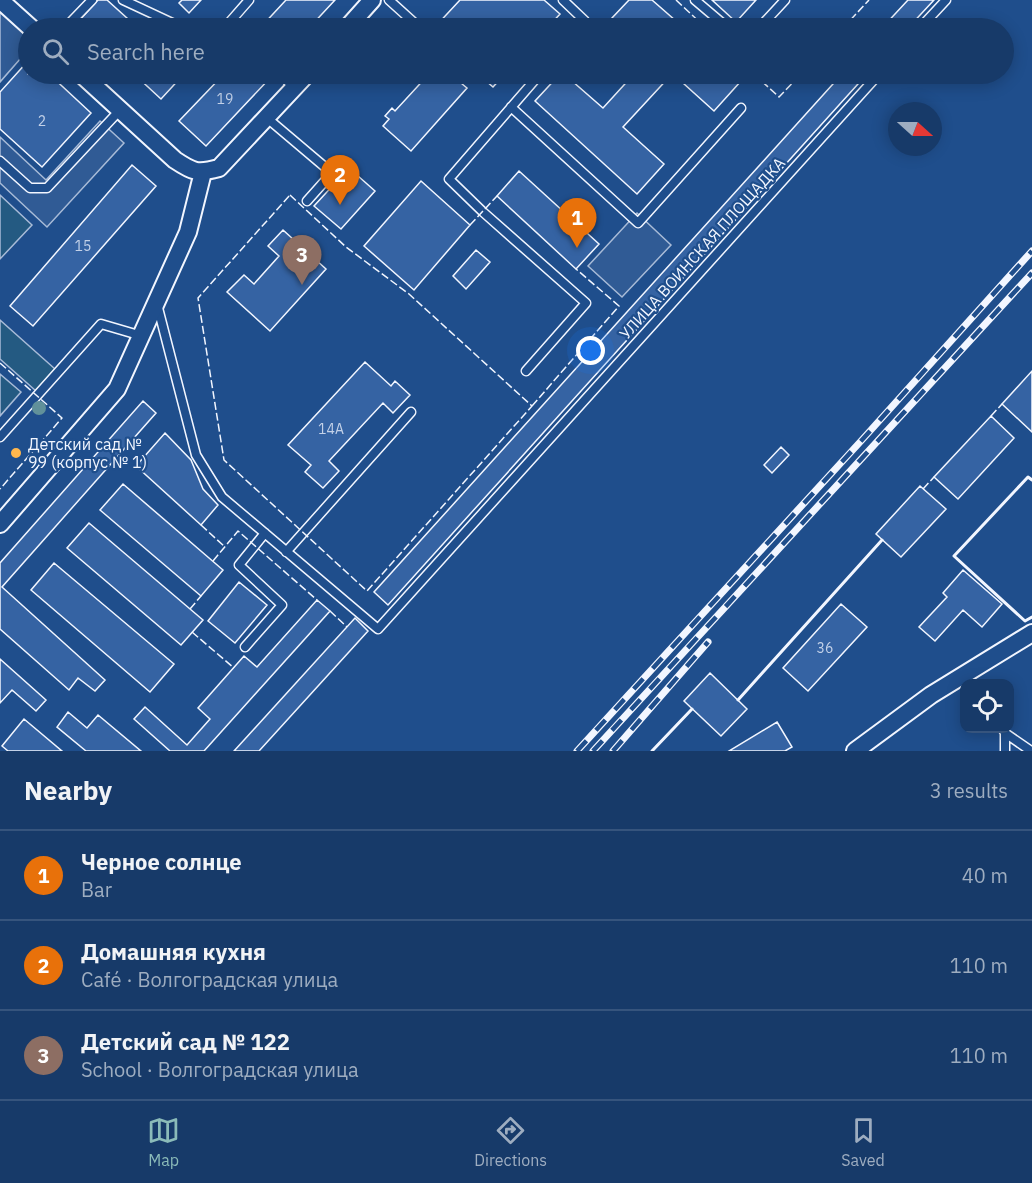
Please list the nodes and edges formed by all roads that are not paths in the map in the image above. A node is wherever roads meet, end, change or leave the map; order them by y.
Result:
1 (0, 0) edge
2 (92, 0) edge
3 (123, 0) edge
4 (249, 0) edge
5 (372, 0) edge
6 (389, 0) edge
7 (563, 0) edge
8 (695, 0) edge
9 (785, 0) edge
10 (946, 0) edge
11 (20, 18) edge
12 (75, 18) edge
13 (162, 18) edge
14 (234, 18) edge
15 (356, 18) edge
16 (409, 18) edge
17 (582, 18) edge
18 (716, 18) edge
19 (768, 18) edge
20 (929, 18) edge
21 (92, 84) edge
22 (291, 84) edge
23 (299, 84) edge
24 (531, 84) edge
25 (870, 84) edge
26 (295, 88) junction
27 (511, 107) junction
28 (741, 108) dead end
29 (120, 109) junction
30 (267, 118) junction
31 (0, 161) edge
32 (203, 172) junction
33 (307, 201) dead end
34 (157, 303) junction
35 (142, 336) junction
36 (526, 371) dead end
37 (411, 412) dead end
38 (0, 437) edge
39 (0, 524) edge
40 (265, 533) junction
41 (286, 552) junction
42 (1032, 633) edge
43 (245, 647) dead end
44 (969, 679) edge
45 (960, 683) edge
46 (1004, 733) edge
47 (1007, 733) edge
48 (855, 751) edge
49 (1005, 751) edge
50 (1031, 751) edge

1 - 11 street
2 - 12 lane
3 - 13 lane
4 - 14 lane
5 - 15 street
6 - 16 lane
7 - 17 lane
8 - 18 lane
9 - 19 lane
10 - 20 lane
21 - 29 street
22 - 26 lane
23 - 26 street
24 - 27 lane
25 - 41 lane, УЛИЦА ВОИНСКАЯ ПЛОЩАДКА
26 - 30 street
27 - 28 lane
27 - 36 lane
29 - 31 lane
29 - 32 street
30 - 32 street
30 - 33 lane
32 - 34 street
34 - 35 street
34 - 40 lane
35 - 38 lane
35 - 39 street
37 - 41 lane
40 - 41 lane
40 - 43 lane
42 - 44 street
45 - 48 street
46 - 49 lane
47 - 50 lane

